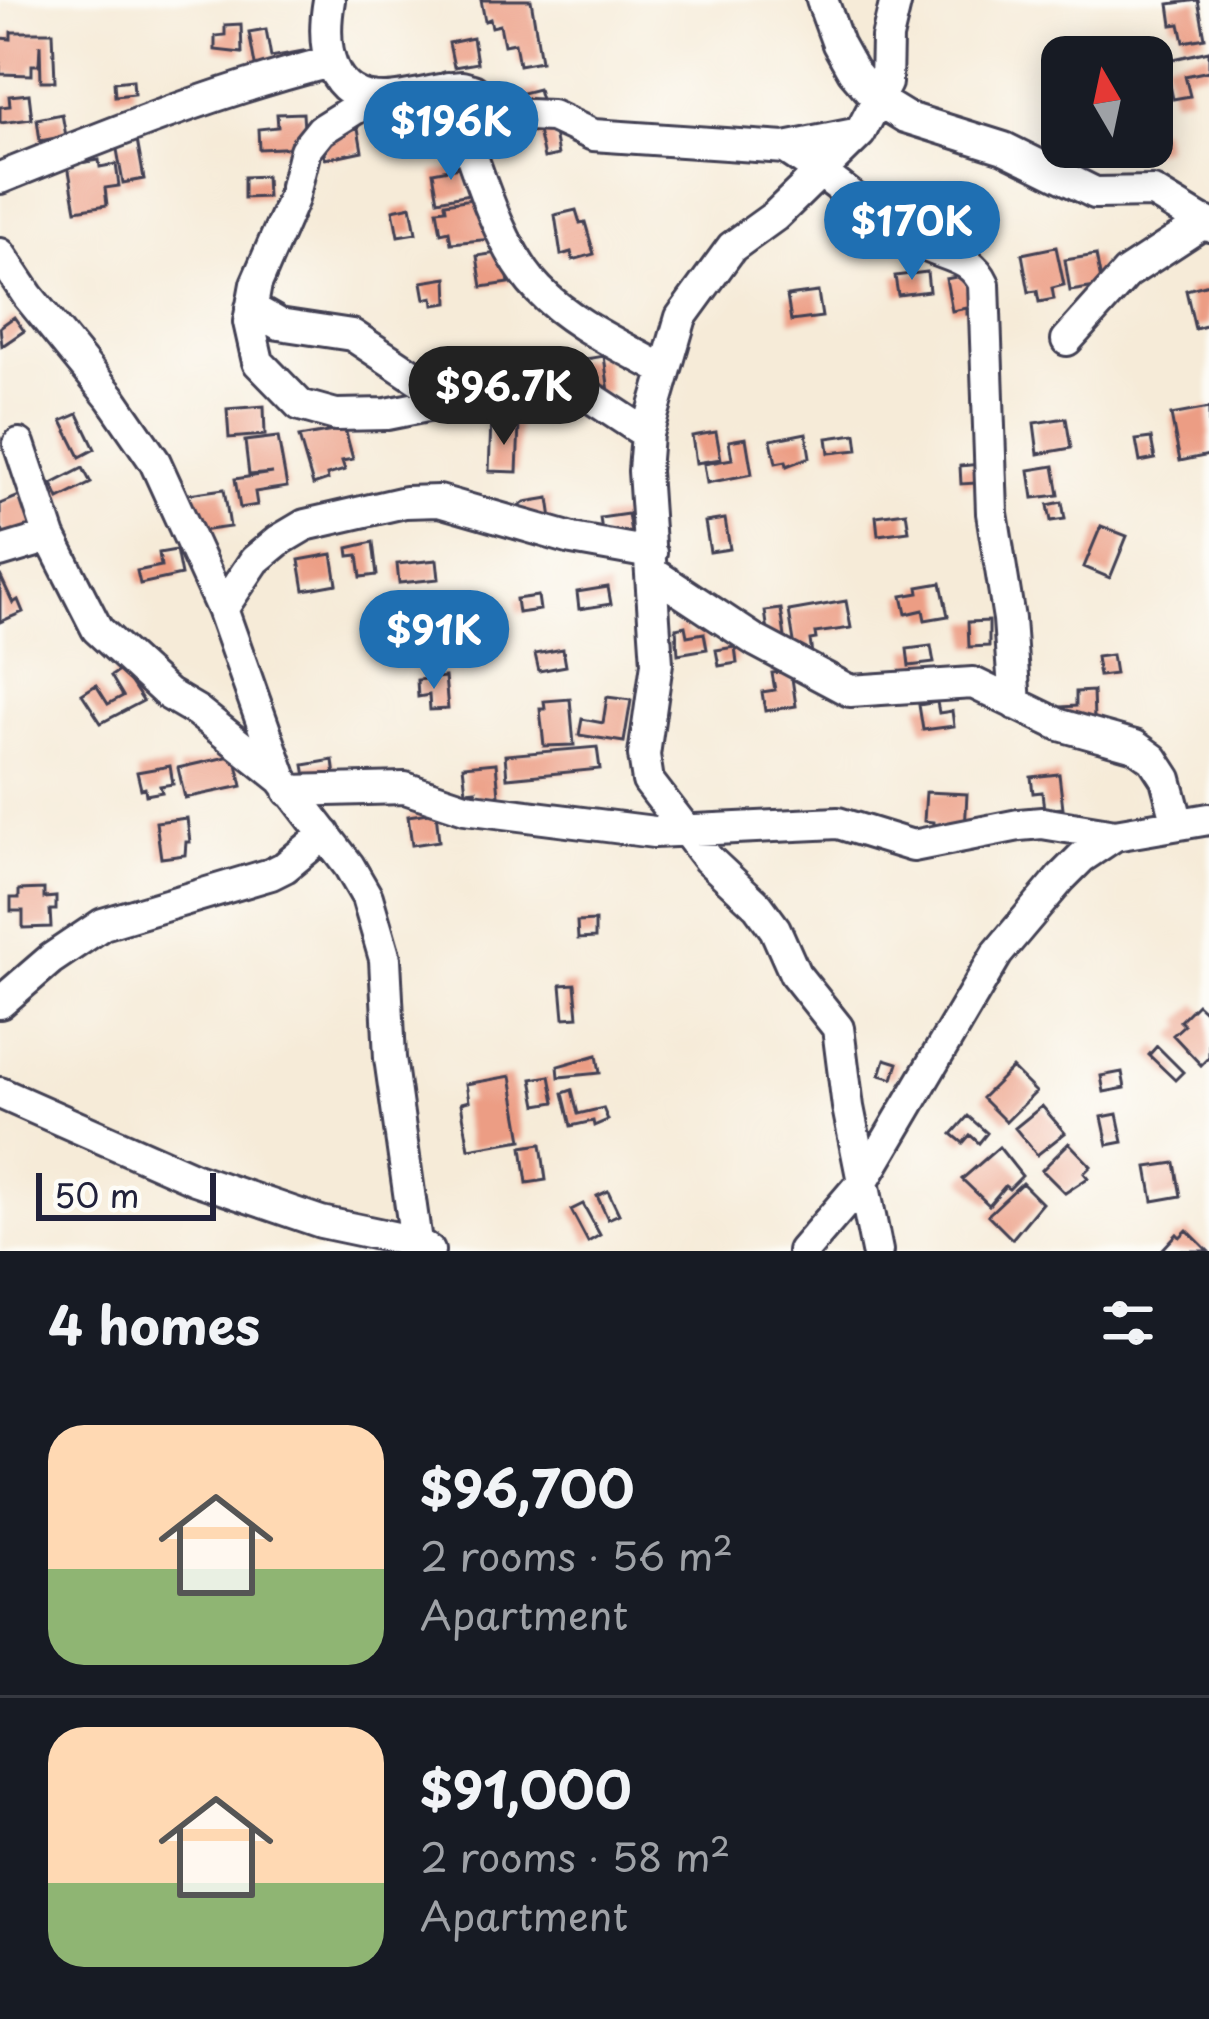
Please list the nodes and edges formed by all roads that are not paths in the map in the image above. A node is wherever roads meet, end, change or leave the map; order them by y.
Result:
1 (329, 0) edge
2 (822, 0) edge
3 (896, 0) edge
4 (330, 62) junction
5 (448, 88) junction
6 (372, 98) junction
7 (879, 101) junction
8 (860, 134) junction
9 (785, 148) junction
10 (823, 172) junction
11 (0, 178) edge
12 (1207, 225) edge
13 (0, 254) edge
14 (251, 308) junction
15 (1067, 340) dead end
16 (664, 370) junction
17 (452, 397) junction
18 (647, 434) junction
19 (19, 444) dead end
20 (50, 537) junction
21 (0, 552) edge
22 (652, 563) junction
23 (222, 609) junction
24 (1016, 704) junction
25 (286, 785) junction
26 (1209, 819) edge
27 (1178, 824) junction
28 (688, 833) junction
29 (326, 834) junction
30 (1115, 835) junction
31 (0, 1003) edge
32 (0, 1093) edge
33 (864, 1180) junction
34 (422, 1246) edge
35 (803, 1251) edge
36 (877, 1251) edge

1 - 4 street
2 - 7 street
3 - 7 street
4 - 6 street
4 - 11 street
5 - 6 street
5 - 9 street
5 - 16 street
6 - 14 street
7 - 8 street
7 - 12 street
8 - 9 street
8 - 10 street
9 - 10 street
10 - 16 street
10 - 24 street
12 - 15 street
13 - 23 street
14 - 17 street
14 - 17 street
16 - 18 street
17 - 18 street
18 - 22 street
19 - 20 street
20 - 21 street
20 - 25 street
22 - 23 street
22 - 24 street
22 - 28 street
23 - 25 street
24 - 27 street
25 - 28 street
25 - 29 street
26 - 27 street
27 - 30 street
28 - 30 street
28 - 33 street
29 - 31 street
29 - 34 street
30 - 33 street
32 - 34 street
33 - 35 street
33 - 36 street

